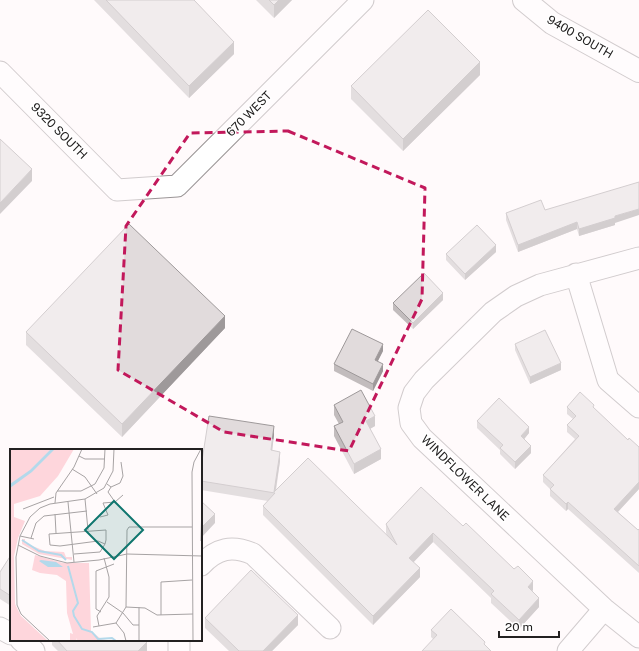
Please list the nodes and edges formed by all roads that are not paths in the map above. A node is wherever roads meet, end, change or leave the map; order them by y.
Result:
1 (363, 0) edge
2 (524, 0) edge
3 (639, 71) edge
4 (0, 72) edge
5 (117, 190) joint
6 (639, 258) edge
7 (576, 274) junction
8 (639, 407) edge
9 (202, 564) edge
10 (604, 609) junction
11 (0, 628) edge
12 (330, 628) dead end
13 (10, 633) edge
14 (639, 637) edge
15 (22, 641) edge
16 (34, 651) edge
17 (568, 651) edge

1 - 5 street, 670 WEST
2 - 3 street, 9400 SOUTH
4 - 5 street, 9320 SOUTH
6 - 7 street, WINDFLOWER LANE
7 - 8 street
7 - 10 street, WINDFLOWER LANE
9 - 12 street
10 - 14 street, WINDFLOWER LANE
10 - 17 street
11 - 13 street
15 - 16 street

